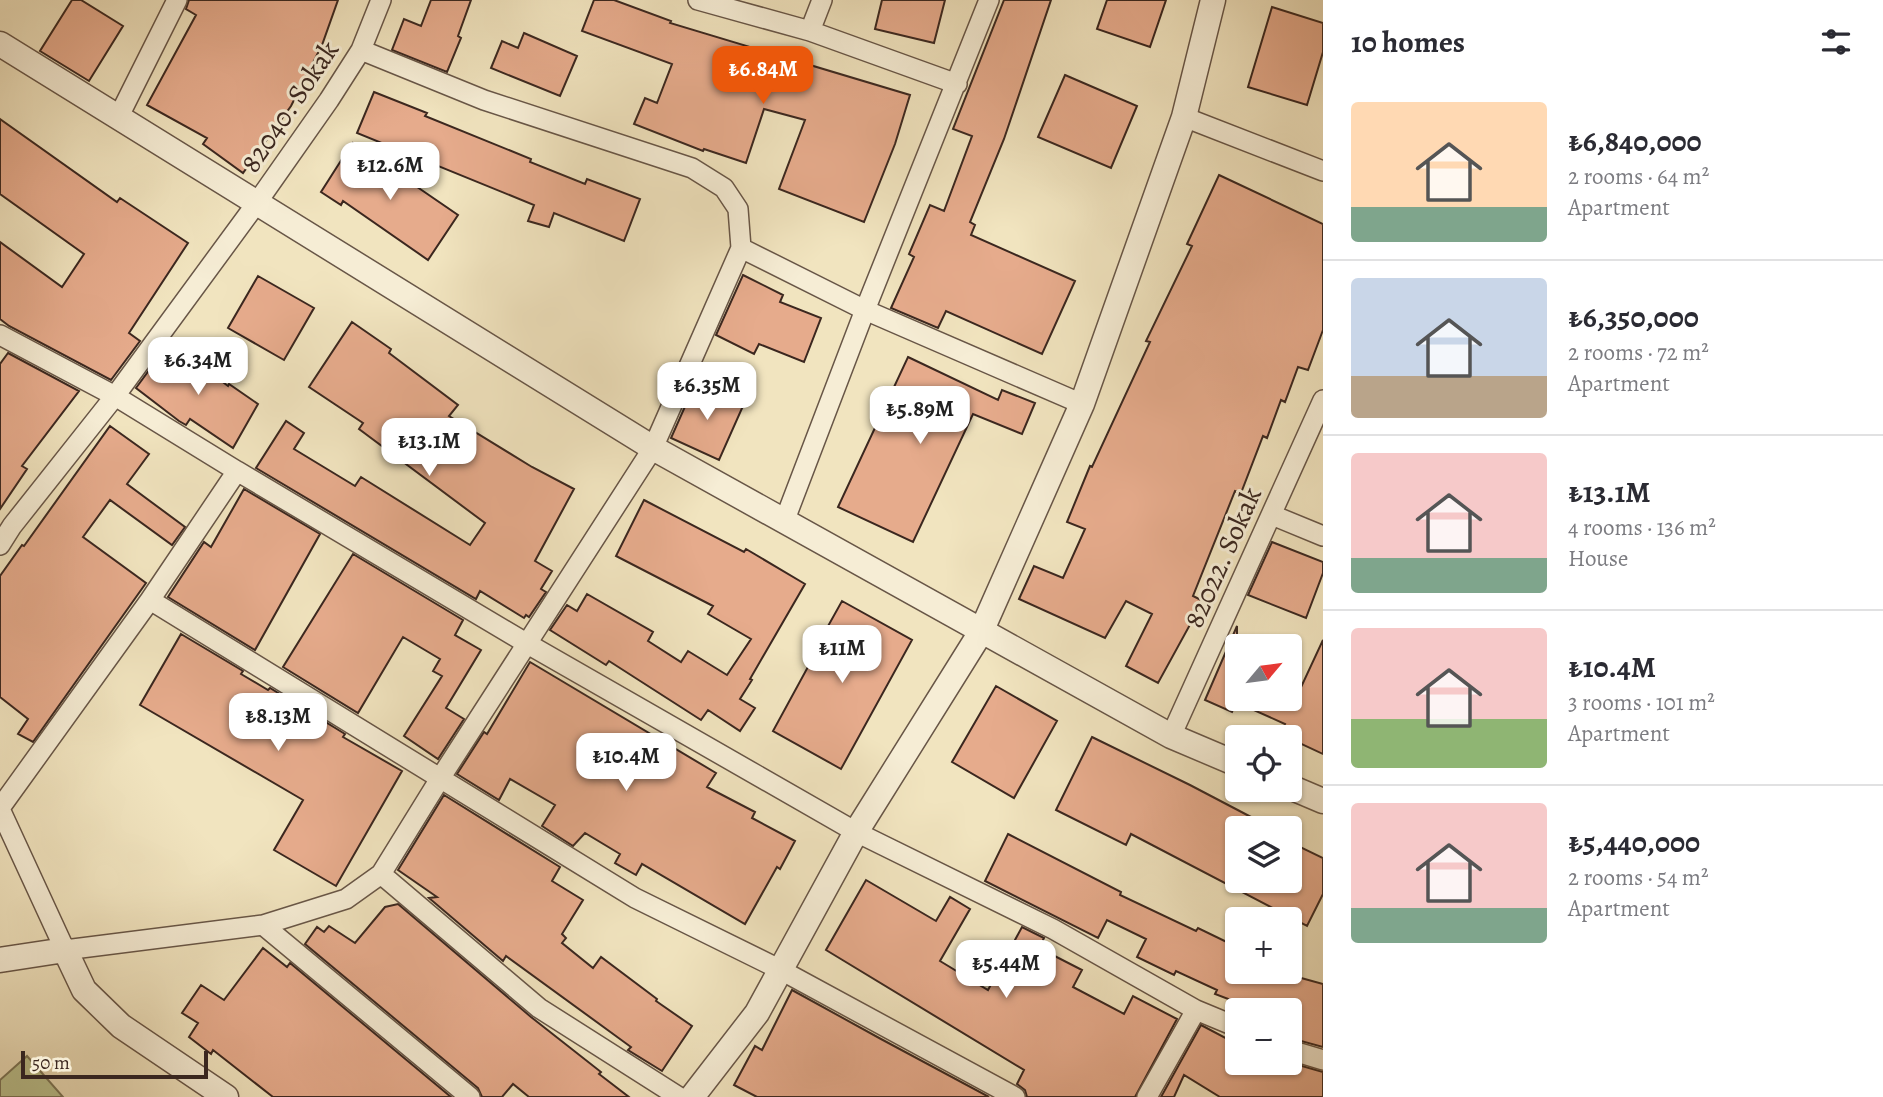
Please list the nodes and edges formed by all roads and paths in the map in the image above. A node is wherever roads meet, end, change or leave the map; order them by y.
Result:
1 (177, 0) edge
2 (381, 0) edge
3 (698, 0) edge
4 (822, 0) edge
5 (989, 0) edge
6 (1213, 0) edge
7 (810, 31) junction
8 (0, 44) edge
9 (361, 50) junction
10 (957, 84) junction
11 (119, 116) junction
12 (1184, 117) junction
13 (1323, 171) edge
14 (256, 204) junction
15 (741, 248) junction
16 (865, 310) junction
17 (0, 335) edge
18 (115, 396) junction
19 (1323, 400) edge
20 (1082, 404) junction
21 (653, 448) junction
22 (237, 471) junction
23 (1272, 515) junction
24 (784, 522) junction
25 (6, 523) edge
26 (1323, 536) edge
27 (0, 545) edge
28 (150, 600) junction
29 (981, 632) junction
30 (526, 643) junction
31 (1171, 736) junction
32 (1225, 759) edge
33 (441, 777) junction
34 (1302, 792) edge
35 (1323, 801) edge
36 (0, 809) edge
37 (856, 832) junction
38 (381, 874) junction
39 (263, 925) junction
40 (65, 950) junction
41 (0, 960) edge
42 (779, 969) junction
43 (1196, 1010) junction
44 (1225, 1022) edge
45 (1302, 1054) edge
46 (1323, 1060) edge
47 (213, 1094) edge
48 (470, 1097) edge
49 (679, 1097) edge
50 (692, 1097) edge
51 (1015, 1097) edge
52 (1147, 1097) edge

1 - 11 street
2 - 9 street, 82040. Sokak
3 - 7 street
4 - 7 street
5 - 10 street
6 - 12 street
7 - 10 street
8 - 11 street
9 - 14 street, 82040. Sokak
9 - 15 street
10 - 16 street
11 - 14 street
12 - 13 street
12 - 20 street
14 - 18 street, 82040. Sokak
14 - 21 street
15 - 16 street
15 - 21 street
16 - 20 street
16 - 24 street
17 - 18 street
18 - 22 street
18 - 25 street, 82040. Sokak
19 - 23 street, 82022. Sokak
20 - 29 street
21 - 24 street
21 - 30 street
22 - 28 street
22 - 30 street
23 - 26 street
23 - 31 street, 82022. Sokak
24 - 29 street
25 - 27 street, 82040. Sokak
28 - 33 street
28 - 36 street
29 - 31 street
29 - 37 street
30 - 33 street
30 - 37 street
31 - 32 street
33 - 38 street
33 - 42 street
34 - 35 street
36 - 40 street
37 - 42 street
37 - 43 street
38 - 39 street
38 - 49 street
39 - 40 street
39 - 48 street
40 - 41 street
40 - 47 street
42 - 50 street
42 - 51 street
43 - 44 street
43 - 52 street
45 - 46 street

